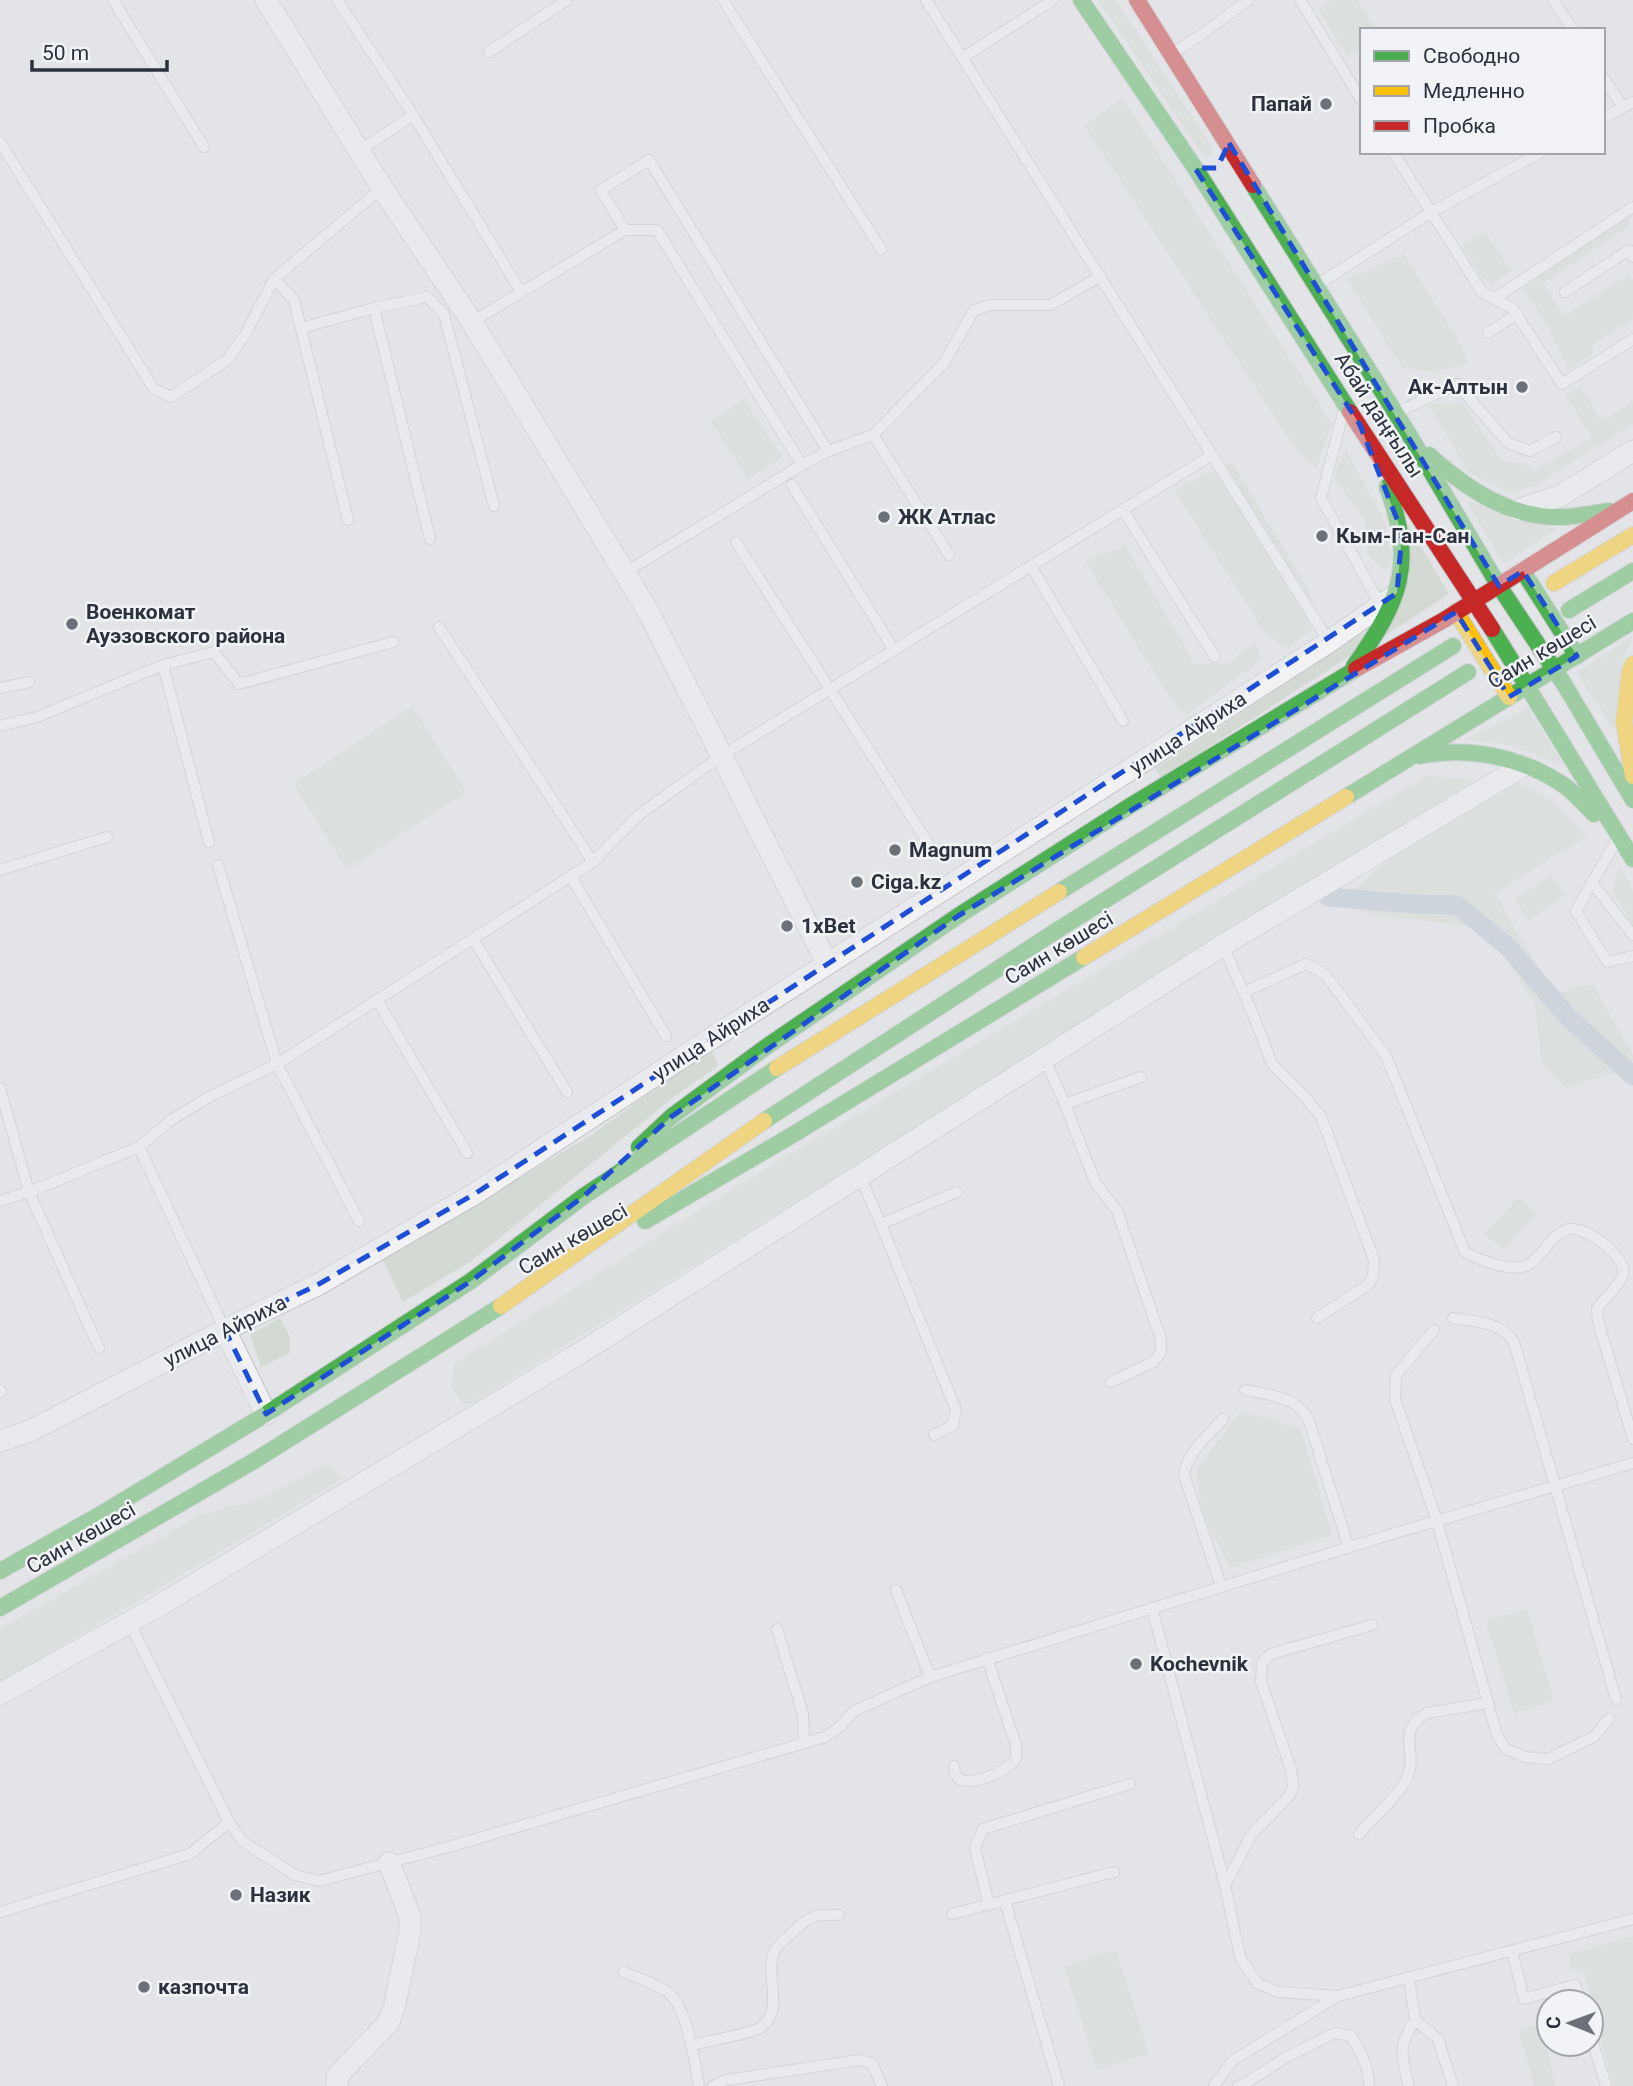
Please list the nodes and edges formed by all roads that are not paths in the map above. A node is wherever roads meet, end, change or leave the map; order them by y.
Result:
1 (113, 0) edge
2 (266, 0) edge
3 (337, 0) edge
4 (567, 0) edge
5 (723, 0) edge
6 (926, 0) edge
7 (1053, 0) edge
8 (1081, 0) edge
9 (1137, 0) edge
10 (1248, 0) edge
11 (1300, 0) edge
12 (1553, 0) edge
13 (1572, 28) edge
14 (489, 52) dead end
15 (1171, 53) junction
16 (962, 58) junction
17 (1605, 79) edge
18 (1360, 98) edge
19 (1628, 104) edge
20 (413, 115) junction
21 (1605, 117) edge
22 (0, 142) edge
23 (1229, 144) junction
24 (204, 147) dead end
25 (359, 151) junction
26 (1394, 154) edge
27 (1537, 154) edge
28 (1195, 168) junction
29 (382, 188) junction
30 (1633, 207) edge
31 (1430, 213) junction
32 (625, 230) junction
33 (881, 249) dead end
34 (1633, 257) edge
35 (1101, 276) junction
36 (274, 279) junction
37 (1314, 287) junction
38 (521, 292) junction
39 (1565, 292) dead end
40 (1494, 299) junction
41 (374, 308) junction
42 (1517, 314) junction
43 (472, 322) junction
44 (301, 328) junction
45 (1488, 333) dead end
46 (1633, 338) edge
47 (1345, 404) junction
48 (1395, 413) junction
49 (1360, 425) junction
50 (873, 435) junction
51 (1410, 436) junction
52 (1556, 437) dead end
53 (828, 451) junction
54 (1633, 451) edge
55 (1212, 455) junction
56 (802, 465) junction
57 (792, 485) dead end
58 (1626, 505) edge
59 (494, 506) dead end
60 (1123, 510) junction
61 (1513, 512) junction
62 (348, 520) dead end
63 (1633, 536) edge
64 (430, 539) dead end
65 (736, 542) dead end
66 (949, 555) dead end
67 (1031, 566) junction
68 (1523, 571) junction
69 (1633, 571) edge
70 (624, 573) junction
71 (1554, 583) dead end
72 (1499, 586) junction
73 (1389, 600) junction
74 (1475, 601) junction
75 (1569, 610) dead end
76 (1456, 612) junction
77 (1633, 621) edge
78 (439, 627) dead end
79 (393, 642) dead end
80 (1329, 642) junction
81 (1453, 646) dead end
82 (894, 650) junction
83 (1577, 656) junction
84 (1215, 657) dead end
85 (1633, 664) edge
86 (163, 665) junction
87 (1554, 670) junction
88 (1468, 672) dead end
89 (1348, 674) junction
90 (29, 682) dead end
91 (1528, 685) junction
92 (0, 688) edge
93 (830, 690) junction
94 (1509, 697) junction
95 (1123, 721) dead end
96 (0, 726) edge
97 (721, 756) junction
98 (1403, 761) junction
99 (1522, 766) junction
100 (1633, 776) edge
101 (1633, 800) edge
102 (1620, 836) junction
103 (107, 837) dead end
104 (209, 842) dead end
105 (928, 843) dead end
106 (1633, 859) edge
107 (593, 862) junction
108 (218, 865) dead end
109 (0, 870) edge
110 (571, 877) junction
111 (1591, 882) junction
112 (941, 891) junction
113 (958, 916) junction
114 (1633, 935) edge
115 (473, 939) junction
116 (1223, 945) junction
117 (1633, 956) edge
118 (827, 963) junction
119 (1244, 992) junction
120 (377, 1000) junction
121 (666, 1036) dead end
122 (1045, 1060) junction
123 (277, 1064) junction
124 (1141, 1077) dead end
125 (0, 1087) edge
126 (567, 1092) dead end
127 (1065, 1104) junction
128 (139, 1147) junction
129 (467, 1153) dead end
130 (859, 1174) junction
131 (29, 1192) junction
132 (957, 1192) dead end
133 (584, 1196) junction
134 (0, 1200) edge
135 (359, 1221) dead end
136 (881, 1224) junction
137 (502, 1304) junction
138 (1317, 1318) dead end
139 (1453, 1318) dead end
140 (225, 1330) junction
141 (1434, 1330) dead end
142 (99, 1348) dead end
143 (1111, 1382) dead end
144 (1245, 1390) dead end
145 (266, 1414) junction
146 (1223, 1419) dead end
147 (934, 1435) dead end
148 (1633, 1438) edge
149 (0, 1441) edge
150 (1633, 1463) edge
151 (1556, 1486) junction
152 (1437, 1521) junction
153 (1349, 1548) junction
154 (0, 1570) edge
155 (1221, 1586) junction
156 (896, 1590) dead end
157 (0, 1608) edge
158 (1152, 1608) junction
159 (129, 1622) junction
160 (1372, 1625) dead end
161 (777, 1629) dead end
162 (987, 1658) junction
163 (930, 1677) junction
164 (0, 1694) edge
165 (1616, 1699) dead end
166 (1488, 1703) junction
167 (1609, 1719) dead end
168 (804, 1742) junction
169 (954, 1766) dead end
170 (1130, 1784) dead end
171 (229, 1822) junction
172 (1359, 1834) dead end
173 (389, 1863) junction
174 (1114, 1872) dead end
175 (1224, 1885) junction
176 (1004, 1902) junction
177 (989, 1905) junction
178 (0, 1912) edge
179 (952, 1914) dead end
180 (839, 1915) dead end
181 (1633, 1919) edge
182 (1511, 1951) junction
183 (624, 1972) dead end
184 (1409, 1977) junction
185 (1535, 1995) edge
186 (1338, 1996) junction
187 (1415, 2020) junction
188 (692, 2045) junction
189 (1598, 2058) edge
190 (337, 2086) edge
191 (699, 2086) edge
192 (713, 2086) edge
193 (882, 2086) edge
194 (1059, 2086) edge
195 (1214, 2086) edge
196 (1238, 2086) edge
197 (1369, 2086) edge
198 (1409, 2086) edge
199 (1453, 2086) edge
200 (1606, 2086) edge

1 - 24 lane
2 - 25 street
3 - 20 lane
4 - 14 lane
5 - 33 lane
6 - 16 lane
7 - 16 lane
8 - 28 main road, Абай даңғылы
9 - 15 main road, Абай даңғылы
10 - 15 lane
11 - 18 lane
12 - 13 lane
15 - 23 main road, Абай даңғылы
16 - 35 lane
17 - 19 lane
19 - 21 lane
20 - 25 lane
20 - 38 lane
22 - 36 lane
23 - 28 main road
23 - 37 main road, Абай даңғылы
25 - 29 street
26 - 31 lane
27 - 31 lane
28 - 47 main road, Абай даңғылы
29 - 36 lane
29 - 43 street
30 - 40 lane
31 - 37 lane
31 - 40 lane
32 - 38 lane
32 - 53 lane
32 - 56 lane
34 - 39 lane
35 - 50 lane
35 - 55 lane
36 - 44 lane
37 - 48 main road, Абай даңғылы
38 - 43 lane
40 - 42 lane
41 - 44 lane
41 - 59 lane
41 - 64 lane
42 - 45 lane
42 - 46 lane
43 - 70 street
44 - 62 lane
47 - 49 main road, Абай даңғылы
47 - 73 lane
48 - 51 main road, Абай даңғылы
48 - 52 lane
49 - 73 main road
49 - 74 main road, Абай даңғылы
50 - 53 lane
50 - 66 lane
51 - 61 main road
51 - 72 main road, Абай даңғылы
53 - 56 lane
54 - 61 street
55 - 60 lane
55 - 80 lane
56 - 70 lane
57 - 82 lane
58 - 61 main road
58 - 68 main road, Саин көшесі
60 - 67 lane
60 - 84 lane
63 - 71 main road
65 - 93 lane
67 - 82 lane
67 - 95 lane
68 - 72 main road, Саин көшесі
68 - 83 main road
69 - 75 main road, Саин көшесі
70 - 97 street
72 - 74 main road, Саин көшесі
72 - 87 main road, Абай даңғылы
73 - 80 street, улица Айриха
73 - 89 main road
74 - 76 main road, Саин көшесі
74 - 91 main road, Абай даңғылы
76 - 89 main road, Саин көшесі
76 - 94 main road
77 - 83 main road, Саин көшесі
78 - 107 lane
79 - 86 lane
80 - 112 street, улица Айриха
81 - 133 main road, Саин көшесі
82 - 93 lane
83 - 87 main road, Саин көшесі
85 - 100 main road
86 - 96 lane
86 - 104 lane
87 - 91 main road, Саин көшесі
87 - 101 main road, Абай даңғылы
88 - 137 main road, Саин көшесі
89 - 113 main road, Саин көшесі
90 - 92 lane
91 - 94 main road, Саин көшесі
91 - 102 main road, Абай даңғылы
93 - 97 lane
93 - 105 lane
94 - 98 main road, Саин көшесі
97 - 107 lane
97 - 118 street
98 - 99 main road
98 - 137 main road, Саин көшесі
99 - 102 main road
99 - 116 street
102 - 106 main road, Абай даңғылы
102 - 111 lane
103 - 109 lane
107 - 110 lane
108 - 123 lane
110 - 115 lane
110 - 121 lane
111 - 114 lane
111 - 117 lane
112 - 113 street
112 - 118 street, улица Айриха
113 - 133 main road, Саин көшесі
115 - 120 lane
115 - 126 lane
116 - 119 lane
116 - 122 street
118 - 140 street, улица Айриха
119 - 138 lane
119 - 148 lane
120 - 123 lane
120 - 129 lane
122 - 127 lane
122 - 130 street
123 - 128 lane
123 - 135 lane
124 - 127 lane
125 - 131 lane
127 - 143 lane
128 - 131 lane
128 - 140 lane
130 - 136 lane
130 - 159 street
131 - 134 lane
131 - 142 lane
132 - 136 lane
133 - 145 main road, Саин көшесі
136 - 147 lane
137 - 157 main road, Саин көшесі
139 - 151 lane
140 - 145 street
140 - 149 street, улица Айриха
141 - 152 lane
144 - 153 lane
145 - 154 main road, Саин көшесі
146 - 155 lane
150 - 151 lane
151 - 152 lane
151 - 165 lane
152 - 153 lane
152 - 166 lane
153 - 155 lane
155 - 158 lane
156 - 163 lane
158 - 162 lane
158 - 175 lane
159 - 164 street
159 - 171 lane
160 - 175 lane
161 - 168 lane
162 - 163 lane
162 - 169 lane
163 - 168 lane
166 - 167 lane
166 - 172 lane
168 - 173 lane
170 - 177 lane
171 - 173 lane
171 - 178 lane
173 - 190 street
174 - 176 lane
175 - 186 lane
176 - 177 lane
176 - 194 lane
177 - 179 lane
180 - 188 lane
181 - 182 lane
182 - 184 lane
182 - 185 lane
183 - 188 lane
184 - 186 lane
184 - 187 lane
186 - 195 lane
187 - 198 lane
187 - 199 lane
188 - 191 lane
189 - 200 lane
192 - 193 lane
196 - 197 lane

